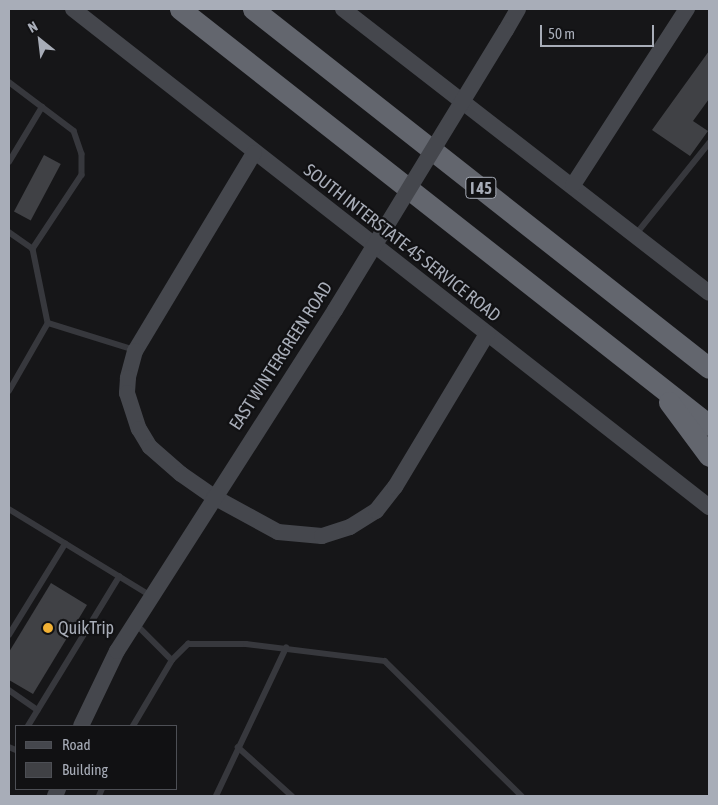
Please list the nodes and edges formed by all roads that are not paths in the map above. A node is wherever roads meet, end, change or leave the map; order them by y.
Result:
1 (73, 9) edge
2 (180, 9) edge
3 (253, 9) edge
4 (343, 9) edge
5 (518, 9) edge
6 (686, 9) edge
7 (9, 82) edge
8 (42, 107) junction
9 (709, 143) edge
10 (254, 153) junction
11 (9, 162) edge
12 (574, 185) junction
13 (9, 232) edge
14 (635, 235) junction
15 (33, 249) junction
16 (709, 293) edge
17 (48, 322) junction
18 (487, 334) junction
19 (135, 350) junction
20 (709, 368) edge
21 (653, 381) junction
22 (9, 392) edge
23 (709, 425) edge
24 (709, 456) edge
25 (214, 497) junction
26 (709, 507) edge
27 (9, 509) edge
28 (65, 544) junction
29 (119, 577) junction
30 (154, 597) junction
31 (136, 624) junction
32 (9, 635) edge
33 (286, 648) junction
34 (172, 660) junction
35 (9, 690) edge
36 (38, 710) junction
37 (29, 725) edge
38 (81, 725) edge
39 (134, 725) edge
40 (238, 747) junction
41 (216, 796) edge
42 (292, 796) edge
43 (522, 796) edge

1 - 10 main road, SOUTH INTERSTATE 45 SERVICE ROAD
2 - 21 highway, I 45
3 - 20 highway, I 45
4 - 12 main road
5 - 25 main road, EAST WINTERGREEN ROAD, bridge
6 - 12 main road
7 - 8 lane
8 - 11 lane
8 - 15 lane
9 - 14 lane
10 - 18 main road, SOUTH INTERSTATE 45 SERVICE ROAD
10 - 19 main road
12 - 14 main road
13 - 15 lane
14 - 16 main road
15 - 17 lane
17 - 19 lane
17 - 22 lane
18 - 25 main road
18 - 26 main road, SOUTH INTERSTATE 45 SERVICE ROAD
19 - 25 main road
21 - 23 highway, I 45
21 - 24 highway
25 - 30 main road, EAST WINTERGREEN ROAD
27 - 28 lane
28 - 29 lane
28 - 32 lane
29 - 30 lane
29 - 36 lane
30 - 31 main road, EAST WINTERGREEN ROAD
31 - 34 lane
31 - 38 main road, EAST WINTERGREEN ROAD
33 - 34 lane
33 - 40 lane
33 - 43 lane
34 - 39 lane
35 - 36 lane
36 - 37 lane
40 - 41 lane
40 - 42 lane

